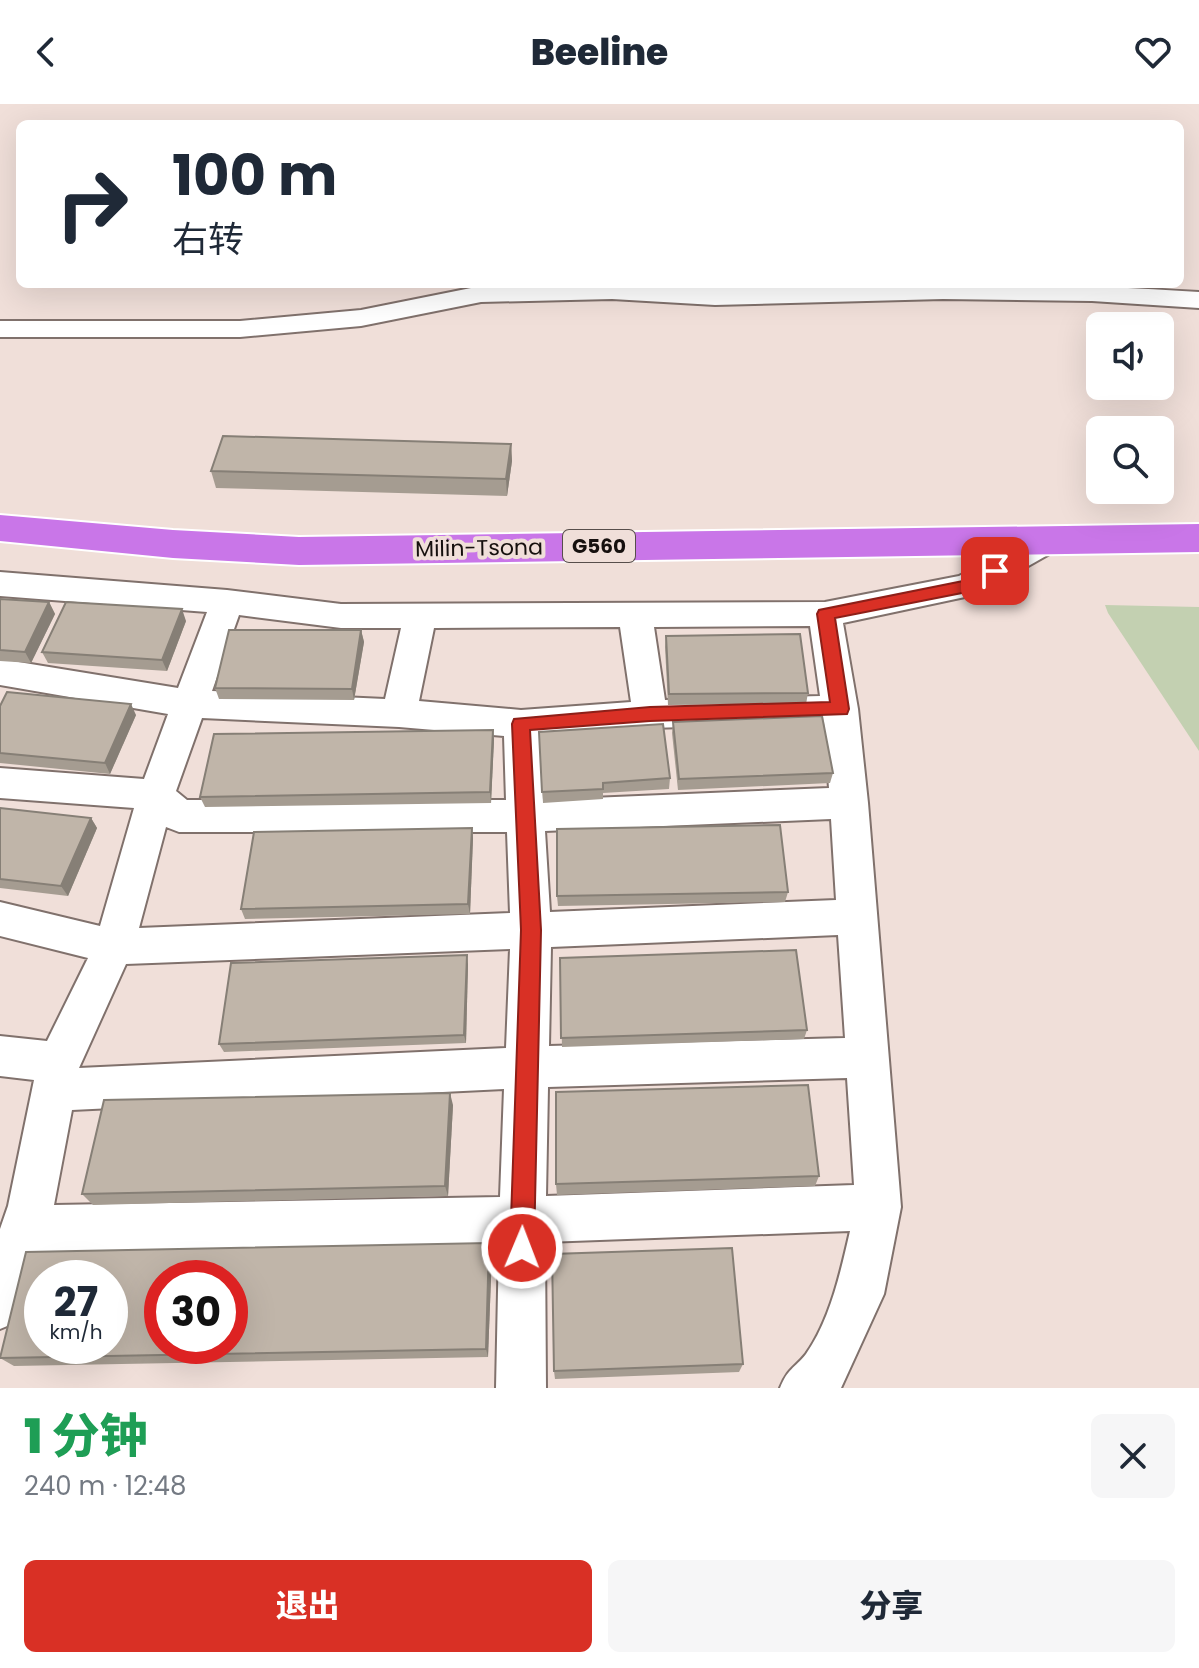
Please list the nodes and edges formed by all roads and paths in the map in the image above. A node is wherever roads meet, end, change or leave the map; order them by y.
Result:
1 (1199, 300) edge
2 (0, 329) edge
3 (0, 528) edge
4 (1199, 538) edge
5 (1049, 540) junction
6 (0, 584) edge
7 (227, 602) junction
8 (635, 614) junction
9 (825, 614) junction
10 (420, 616) junction
11 (4, 679) edge
12 (191, 704) junction
13 (840, 709) junction
14 (399, 713) junction
15 (650, 714) junction
16 (521, 724) junction
17 (0, 783) edge
18 (156, 795) junction
19 (849, 803) junction
20 (527, 816) junction
21 (858, 917) junction
22 (0, 919) edge
23 (531, 930) junction
24 (114, 947) junction
25 (0, 1056) edge
26 (868, 1057) junction
27 (528, 1067) junction
28 (56, 1077) junction
29 (878, 1207) junction
30 (18, 1213) edge
31 (522, 1220) junction
32 (0, 1305) edge
33 (521, 1388) edge
34 (805, 1388) edge

1 - 2 street
3 - 5 highway, Milin-Tsona / G560
4 - 5 highway, Milin-Tsona / G560
5 - 9 street
6 - 7 street
7 - 10 street
7 - 12 street
8 - 9 street
8 - 10 street
8 - 15 street
9 - 13 street
10 - 14 street
11 - 12 street
12 - 14 street
12 - 18 street
13 - 15 street
13 - 19 street
14 - 16 street
15 - 16 street
16 - 20 street
17 - 18 street
18 - 20 street
18 - 24 street
19 - 20 street
19 - 21 street
20 - 23 street
21 - 23 street
21 - 26 street
22 - 24 street
23 - 24 street
23 - 27 street
24 - 28 street
25 - 28 street
26 - 27 street
26 - 29 street
27 - 28 street
27 - 31 street
28 - 30 street
29 - 31 street
29 - 34 street
30 - 31 street
30 - 32 street
31 - 33 street

